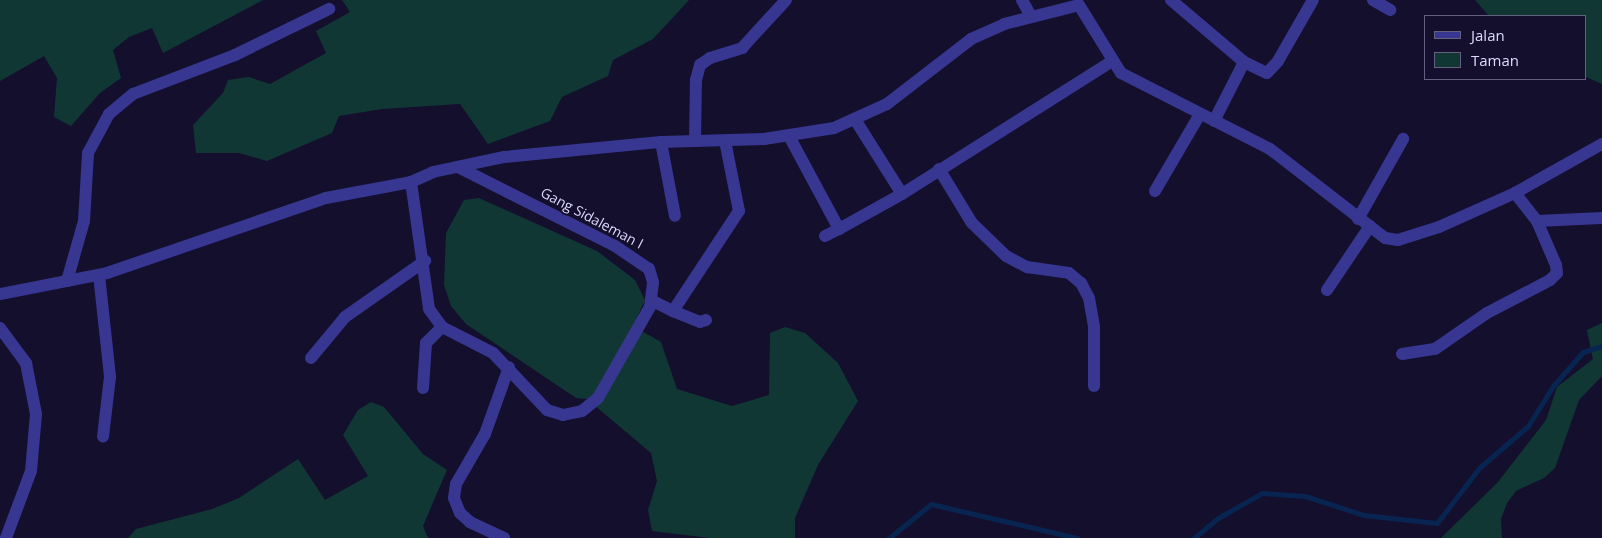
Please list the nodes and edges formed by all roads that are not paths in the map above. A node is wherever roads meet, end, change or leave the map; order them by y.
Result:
1 (786, 0) edge
2 (1022, 0) edge
3 (1171, 0) edge
4 (1313, 0) edge
5 (1373, 0) edge
6 (1084, 3) edge
7 (329, 9) dead end
8 (1390, 10) dead end
9 (1031, 16) junction
10 (1111, 62) junction
11 (1244, 62) junction
12 (1200, 114) junction
13 (856, 121) junction
14 (1214, 121) junction
15 (789, 136) junction
16 (1403, 139) dead end
17 (695, 141) junction
18 (725, 141) junction
19 (661, 142) junction
20 (1602, 144) edge
21 (458, 167) junction
22 (939, 169) junction
23 (411, 182) junction
24 (1156, 191) dead end
25 (1515, 193) junction
26 (902, 194) junction
27 (675, 216) dead end
28 (1602, 218) edge
29 (1358, 219) junction
30 (1537, 221) junction
31 (1370, 226) junction
32 (838, 229) junction
33 (825, 236) dead end
34 (425, 261) junction
35 (99, 275) junction
36 (68, 281) junction
37 (1327, 290) dead end
38 (0, 294) edge
39 (652, 300) junction
40 (673, 311) junction
41 (706, 320) dead end
42 (442, 327) junction
43 (0, 328) edge
44 (1402, 354) dead end
45 (311, 358) dead end
46 (510, 368) junction
47 (1094, 386) dead end
48 (423, 388) dead end
49 (103, 436) dead end
50 (6, 538) edge
51 (504, 538) edge

1 - 17 street
2 - 9 street
3 - 11 street
4 - 11 street
5 - 8 street
6 - 9 street
6 - 10 street
7 - 36 street
9 - 13 street
10 - 12 street
10 - 22 street
11 - 14 street
12 - 14 street
12 - 24 street
13 - 15 street
13 - 26 street
14 - 29 street
15 - 18 street
15 - 32 street
16 - 29 street
17 - 18 street
17 - 19 street
18 - 40 street
19 - 21 street
19 - 27 street
20 - 25 street
21 - 23 street
21 - 39 street, Gang Sidaleman I
22 - 26 street
22 - 47 street
23 - 34 street
23 - 35 street
25 - 30 street
25 - 31 street
26 - 32 street
28 - 30 street
29 - 31 street
30 - 44 street
31 - 37 street
32 - 33 street
34 - 42 street
34 - 45 street
35 - 36 street
35 - 49 street
36 - 38 street
39 - 40 street
39 - 46 street, Gang Sidaleman I
40 - 41 street
42 - 46 street, Gang Sidaleman I
42 - 48 street
43 - 50 street
46 - 51 street

